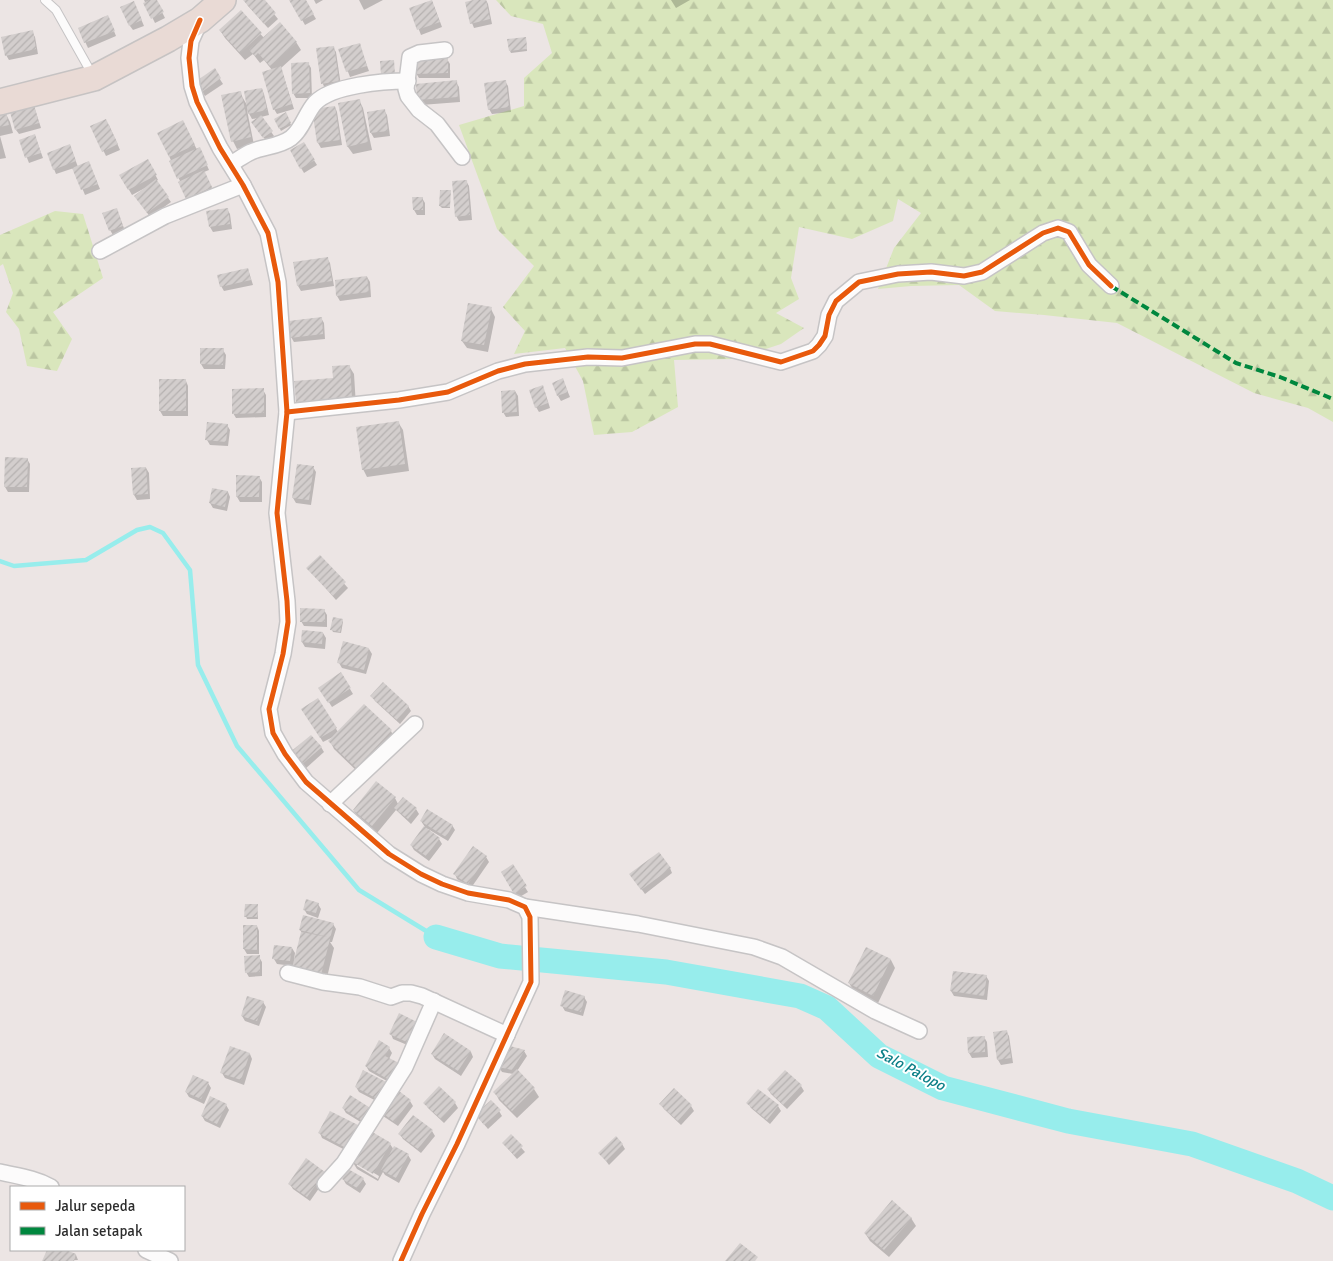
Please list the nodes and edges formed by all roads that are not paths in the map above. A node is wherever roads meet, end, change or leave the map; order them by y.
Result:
1 (45, 0) edge
2 (223, 0) edge
3 (200, 20) junction
4 (445, 50) dead end
5 (94, 78) junction
6 (408, 80) junction
7 (0, 102) edge
8 (462, 157) dead end
9 (231, 164) junction
10 (243, 185) junction
11 (100, 251) dead end
12 (1111, 286) dead end
13 (287, 412) junction
14 (415, 724) dead end
15 (330, 804) junction
16 (527, 912) junction
17 (288, 973) dead end
18 (434, 1001) junction
19 (919, 1031) dead end
20 (507, 1035) junction
21 (0, 1172) edge
22 (325, 1184) dead end
23 (48, 1186) edge
24 (148, 1251) edge
25 (170, 1261) edge
26 (401, 1261) edge

1 - 5 lane
2 - 3 highway
3 - 5 highway
3 - 9 street
4 - 6 street
5 - 7 highway
6 - 8 street
6 - 9 street
9 - 10 street
10 - 11 street
10 - 13 street
12 - 13 street
13 - 15 street
14 - 15 street
15 - 16 street
16 - 19 street
16 - 20 street
17 - 18 street
18 - 20 street
18 - 22 street
20 - 26 street
21 - 23 street
24 - 25 street

